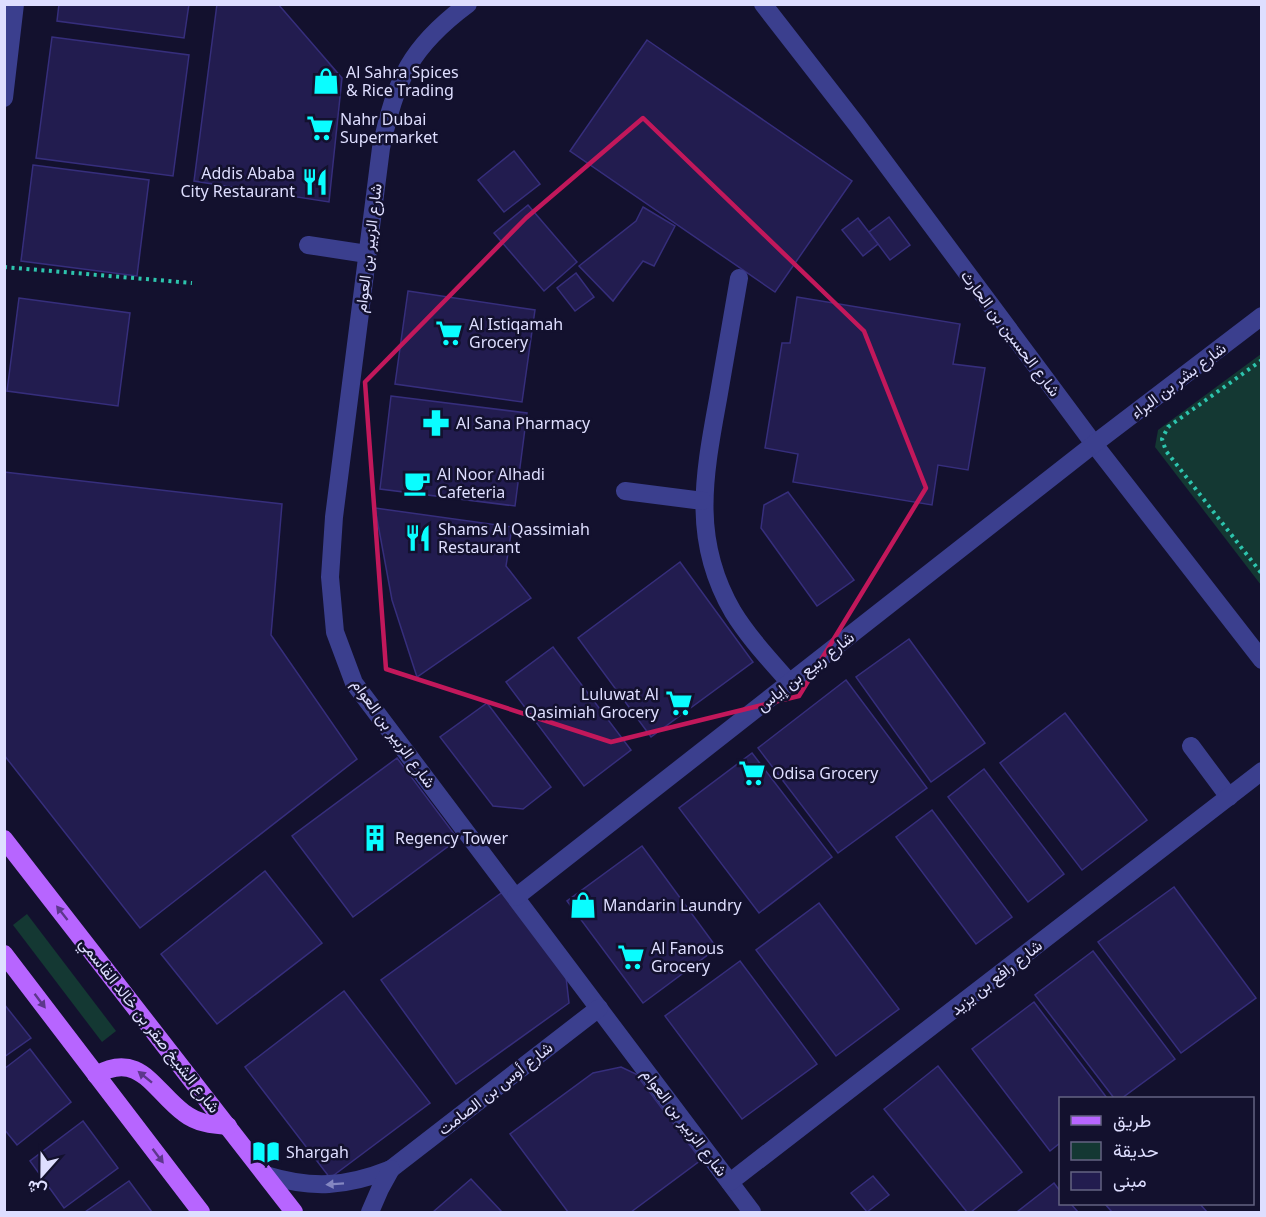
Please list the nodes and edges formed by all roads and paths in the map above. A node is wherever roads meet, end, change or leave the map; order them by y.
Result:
1 (15, 4) edge
2 (468, 4) edge
3 (763, 4) edge
4 (4, 98) edge
5 (308, 245) dead end
6 (367, 254) junction
7 (4, 267) edge
8 (740, 278) dead end
9 (192, 283) dead end
10 (1262, 316) edge
11 (1262, 360) edge
12 (1094, 444) junction
13 (626, 491) dead end
14 (703, 501) junction
15 (1262, 574) edge
16 (1262, 660) edge
17 (790, 683) junction
18 (1191, 746) dead end
19 (1262, 771) edge
20 (1229, 796) junction
21 (4, 839) edge
22 (516, 897) junction
23 (4, 954) edge
24 (599, 1008) junction
25 (96, 1075) junction
26 (228, 1126) junction
27 (391, 1169) junction
28 (266, 1175) junction
29 (730, 1182) junction
30 (201, 1212) edge
31 (294, 1212) edge
32 (370, 1212) edge
33 (752, 1212) edge

1 - 4 street
2 - 6 street, شارع الزبير بن العوام
3 - 12 street, شارع الحسين بن الحارث
5 - 6 street
6 - 22 street, شارع الزبير بن العوام
7 - 9 path
8 - 14 street
10 - 12 street, شارع بشر بن البراء
11 - 15 path
12 - 16 street, شارع الحسين بن الحارث
12 - 17 street, شارع ربيع بن إياس
13 - 14 street
14 - 17 street
17 - 22 street, شارع ربيع بن إياس
18 - 20 street
19 - 20 street, شارع رافع بن يزيد
20 - 29 street, شارع رافع بن يزيد
26 -> 21 main road, شارع الشيخ صقر بن خالد القاسمي
22 - 24 street, شارع الزبير بن العوام
23 -> 25 main road
24 - 27 street, شارع أوس بن الصامت
24 - 29 street, شارع الزبير بن العوام
26 -> 25 main road
25 -> 30 main road
26 - 28 main road, شارع الشيخ صقر بن خالد القاسمي
27 -> 28 street, شارع أوس بن الصامت
27 - 32 street, شارع أوس بن الصامت
28 - 31 main road, شارع الشيخ صقر بن خالد القاسمي
29 - 33 street, شارع الزبير بن العوام

